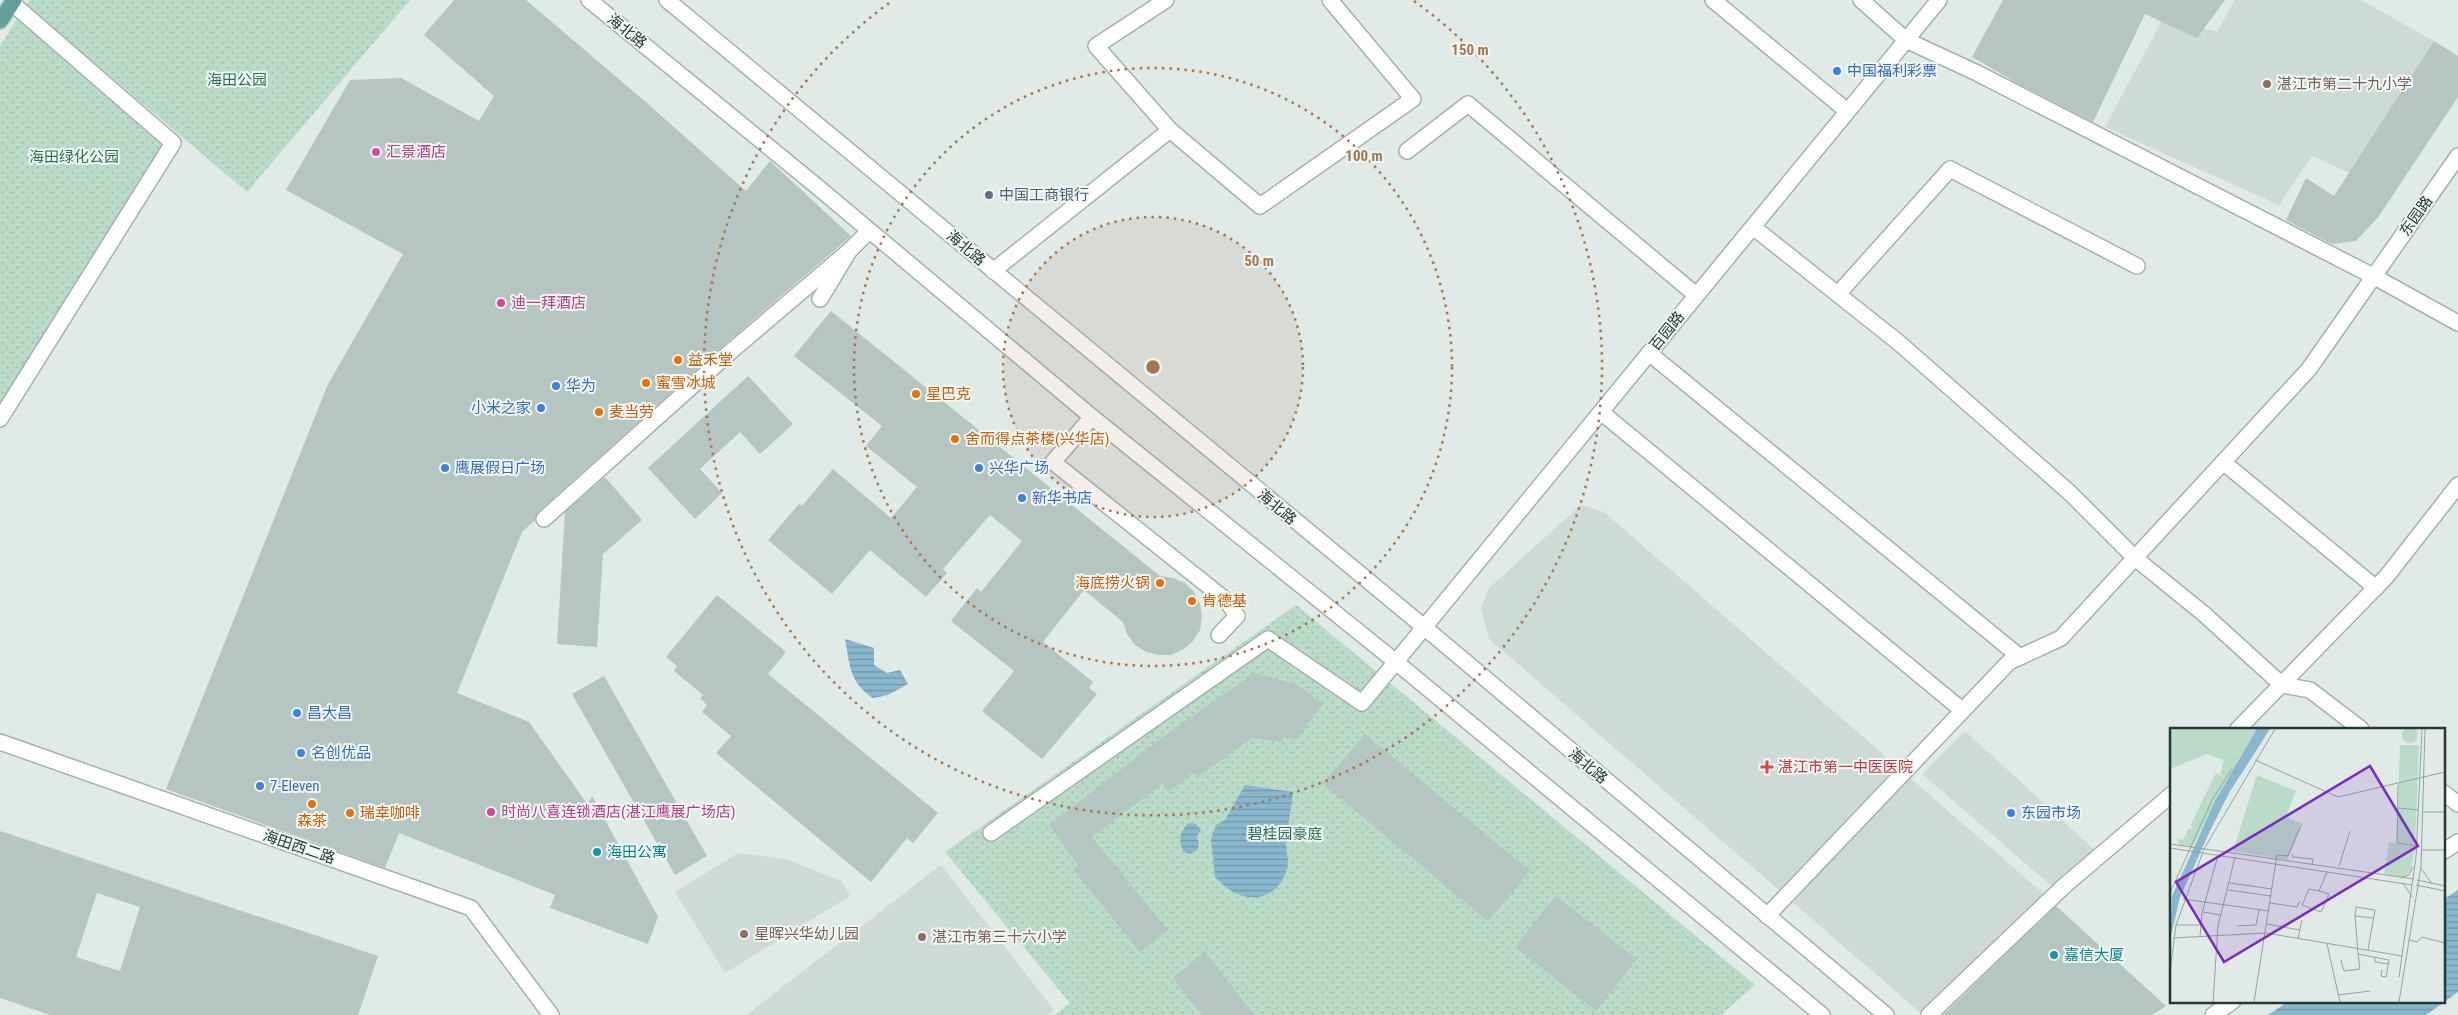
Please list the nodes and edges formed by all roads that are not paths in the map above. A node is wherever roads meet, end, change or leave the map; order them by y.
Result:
1 (589, 0) edge
2 (667, 0) edge
3 (1166, 0) edge
4 (1330, 0) edge
5 (1713, 0) edge
6 (1861, 0) edge
7 (1938, 0) edge
8 (13, 1) edge
9 (0, 21) edge
10 (1906, 40) junction
11 (1847, 111) junction
12 (1170, 130) junction
13 (1408, 151) dead end
14 (2458, 156) edge
15 (1752, 227) junction
16 (869, 231) junction
17 (849, 250) junction
18 (2137, 266) dead end
19 (993, 271) junction
20 (2373, 276) junction
21 (1838, 294) junction
22 (1696, 295) junction
23 (820, 299) dead end
24 (2458, 323) edge
25 (1648, 353) junction
26 (1601, 412) junction
27 (1092, 417) junction
28 (0, 420) edge
29 (2223, 462) junction
30 (2458, 485) edge
31 (544, 519) dead end
32 (2135, 558) junction
33 (2376, 588) junction
34 (1424, 627) junction
35 (1218, 635) dead end
36 (2020, 657) junction
37 (1396, 662) junction
38 (2282, 685) junction
39 (1962, 710) junction
40 (2239, 728) edge
41 (2359, 728) edge
42 (0, 742) edge
43 (2446, 795) edge
44 (2170, 796) edge
45 (2458, 804) edge
46 (991, 833) dead end
47 (2458, 842) edge
48 (2446, 850) edge
49 (1767, 916) junction
50 (2231, 1002) edge
51 (551, 1015) edge
52 (1822, 1015) edge
53 (1886, 1015) edge
54 (1929, 1015) edge
55 (2213, 1015) edge

1 - 16 street, 海北路
2 - 19 street, 海北路
3 - 12 street
4 - 12 street
5 - 11 street
6 - 10 street
7 - 10 street, 百园路
8 - 9 main road
8 - 28 street
10 - 11 street, 百园路
10 - 20 street
11 - 15 street, 百园路
12 - 19 street
13 - 22 street
14 - 20 street, 东园路
15 - 21 street
15 - 22 street, 百园路
16 - 17 street
16 - 27 street, 海北路
17 - 23 street
17 - 31 street
18 - 21 street
19 - 34 street, 海北路
20 - 24 street
20 - 29 street, 东园路
21 - 32 street
22 - 25 street, 百园路
25 - 26 street, 百园路
25 - 36 street
26 - 34 street, 百园路
26 - 39 street
27 - 35 street
27 - 37 street, 海北路
29 - 32 street, 东园路
29 - 33 street
30 - 33 street
32 - 36 street, 东园路
32 - 38 street
33 - 38 street
34 - 37 street, 百园路
34 - 49 street, 海北路
36 - 39 street, 东园路
37 - 46 street, 百园路
37 - 52 street, 海北路
38 - 40 street
38 - 41 street
39 - 49 street, 东园路
42 - 51 street, 海田西二路
43 - 45 street
44 - 54 street
47 - 48 street
49 - 53 street, 海北路
50 - 55 street

